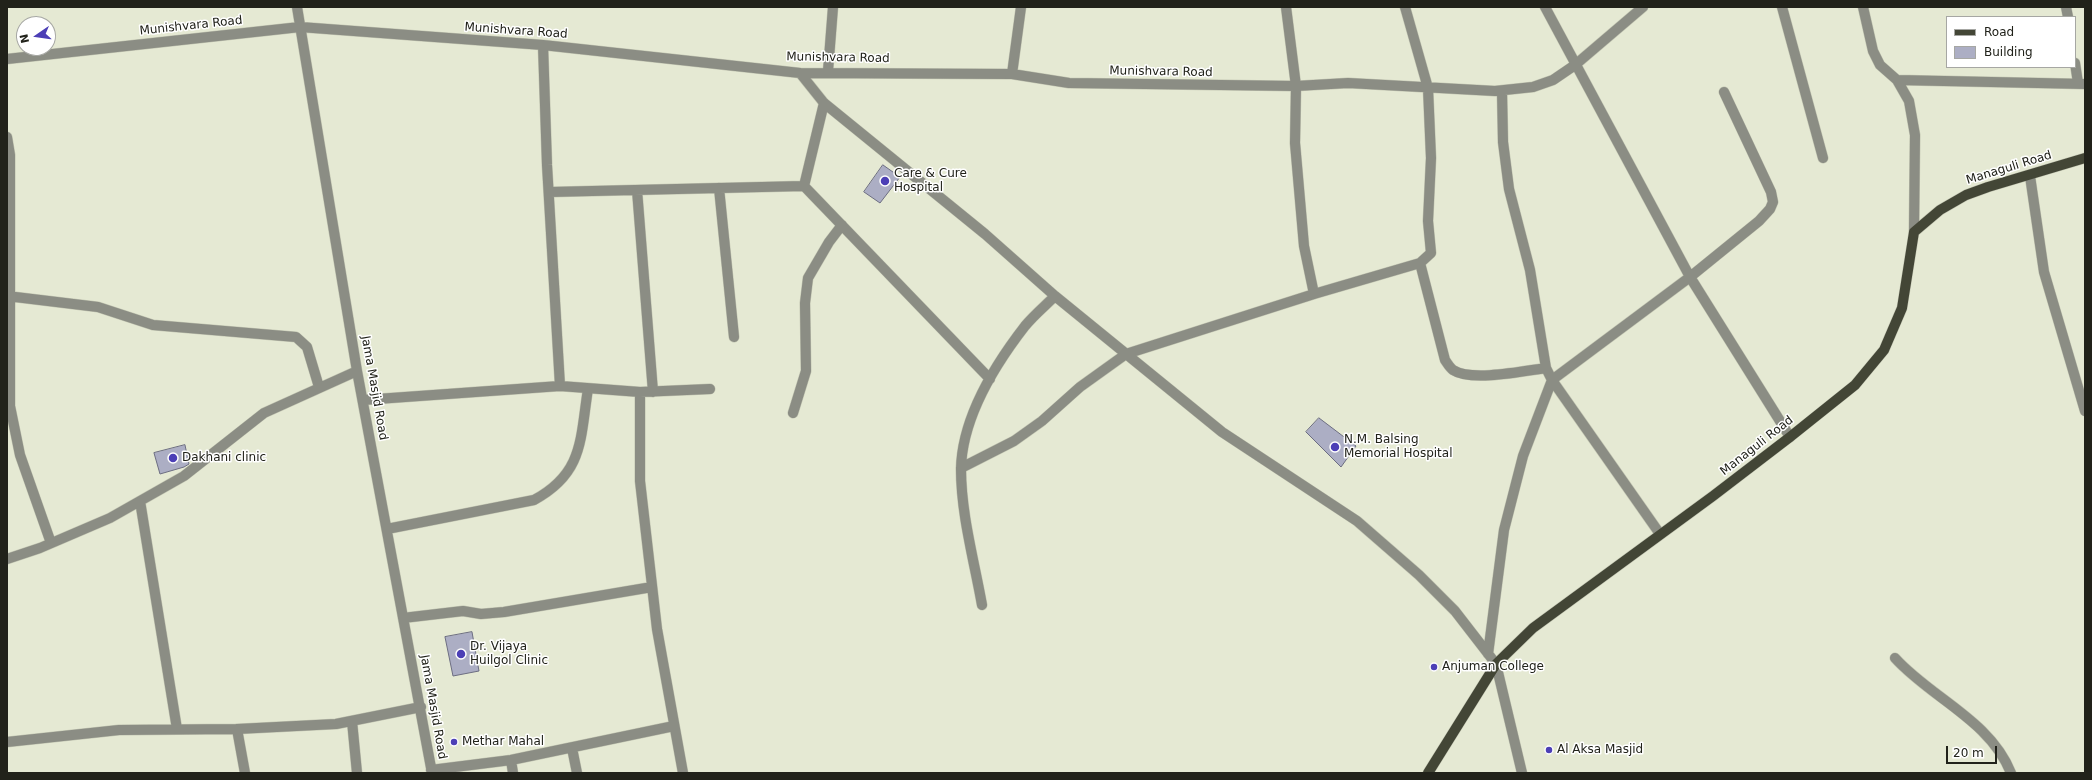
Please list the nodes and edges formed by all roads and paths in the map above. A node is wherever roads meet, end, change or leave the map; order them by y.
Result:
1 (297, 7) edge
2 (832, 7) edge
3 (1021, 7) edge
4 (1286, 7) edge
5 (1405, 7) edge
6 (1544, 7) edge
7 (1643, 7) edge
8 (1782, 7) edge
9 (1863, 7) edge
10 (300, 27) junction
11 (543, 45) junction
12 (7, 59) edge
13 (1575, 65) junction
14 (2076, 66) edge
15 (800, 72) junction
16 (828, 72) junction
17 (1012, 74) junction
18 (1897, 80) junction
19 (2082, 84) edge
20 (1296, 86) junction
21 (1428, 88) junction
22 (1502, 91) junction
23 (1724, 92) dead end
24 (824, 103) junction
25 (7, 137) edge
26 (2084, 157) edge
27 (1823, 158) dead end
28 (2030, 176) junction
29 (804, 186) junction
30 (719, 188) junction
31 (637, 190) junction
32 (550, 192) junction
33 (842, 225) junction
34 (1914, 232) junction
35 (1420, 263) junction
36 (1690, 277) junction
37 (1314, 294) junction
38 (9, 296) edge
39 (1055, 296) junction
40 (734, 337) dead end
41 (1126, 354) junction
42 (1546, 368) junction
43 (357, 371) junction
44 (990, 379) junction
45 (1552, 380) junction
46 (560, 386) junction
47 (319, 387) junction
48 (588, 389) junction
49 (710, 389) dead end
50 (640, 392) junction
51 (653, 392) junction
52 (363, 400) junction
53 (2085, 410) edge
54 (793, 414) dead end
55 (1790, 437) junction
56 (961, 468) junction
57 (140, 501) junction
58 (387, 529) junction
59 (1660, 534) junction
60 (51, 543) junction
61 (7, 559) edge
62 (652, 588) junction
63 (982, 605) dead end
64 (403, 618) junction
65 (1488, 654) junction
66 (1895, 658) dead end
67 (1496, 664) junction
68 (421, 707) junction
69 (352, 721) junction
70 (674, 726) junction
71 (238, 729) junction
72 (177, 730) junction
73 (7, 742) edge
74 (572, 748) junction
75 (511, 760) junction
76 (432, 771) edge
77 (245, 773) edge
78 (357, 773) edge
79 (512, 773) edge
80 (577, 773) edge
81 (683, 773) edge
82 (1428, 773) edge
83 (1522, 773) edge
84 (2011, 773) edge

1 - 10 street, Jama Masjid Road
2 - 16 street
3 - 17 street
4 - 20 street
5 - 21 street
6 - 13 street
7 - 13 street, Munishvara Road
8 - 27 street
9 - 18 street
10 - 11 street, Munishvara Road
10 - 12 street, Munishvara Road
10 - 43 street, Jama Masjid Road
11 - 15 street, Munishvara Road
11 - 32 street
13 - 22 street, Munishvara Road
13 - 36 street
14 - 19 street
15 - 16 street, Munishvara Road
15 - 24 street
16 - 17 street, Munishvara Road
17 - 20 street, Munishvara Road
18 - 19 street
18 - 34 street
20 - 21 street, Munishvara Road
20 - 37 street
21 - 22 street, Munishvara Road
21 - 35 street
22 - 42 street
23 - 36 street
24 - 29 street
24 - 39 street
25 - 38 street
26 - 28 main road, Managuli Road
28 - 34 main road, Managuli Road
28 - 53 street
29 - 30 street
29 - 33 street
30 - 31 street
30 - 40 street
31 - 32 street
31 - 51 street
32 - 46 street
33 - 44 street
33 - 54 street
34 - 55 main road, Managuli Road
35 - 37 street
35 - 42 street
36 - 45 street
36 - 55 street
37 - 41 street
38 - 47 street
38 - 60 street
39 - 41 street
39 - 44 street
41 - 56 street
41 - 65 street
42 - 45 street
43 - 47 street
43 - 52 street, Jama Masjid Road
44 - 56 street
45 - 59 street
45 - 65 street
46 - 48 street
46 - 52 street
47 - 57 street
48 - 50 street
48 - 58 street
49 - 51 street
50 - 51 street
50 - 62 street
52 - 58 street, Jama Masjid Road
55 - 59 main road, Managuli Road
56 - 63 street
57 - 60 street
57 - 72 street
58 - 64 street, Jama Masjid Road
59 - 67 main road, Managuli Road
60 - 61 street
62 - 64 street
62 - 70 street
64 - 68 street, Jama Masjid Road
65 - 67 street
66 - 84 street
67 - 82 main road, Managuli Road
67 - 83 street
68 - 69 street
68 - 76 street, Jama Masjid Road
69 - 71 street
69 - 78 street
70 - 74 street
70 - 81 street
71 - 72 street
71 - 77 street
72 - 73 street
74 - 75 street
74 - 80 street
75 - 76 street
75 - 79 street

